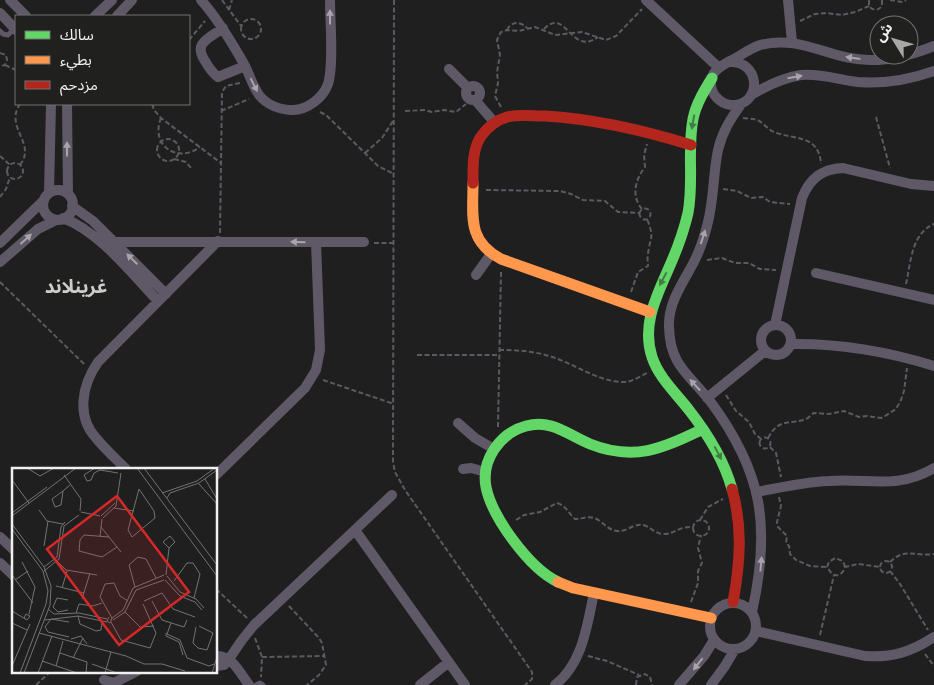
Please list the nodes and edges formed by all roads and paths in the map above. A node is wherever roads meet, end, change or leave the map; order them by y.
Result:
1 (10, 0) edge
2 (112, 0) edge
3 (132, 0) edge
4 (222, 0) edge
5 (232, 0) edge
6 (330, 0) edge
7 (394, 0) edge
8 (788, 0) edge
9 (869, 0) edge
10 (882, 0) edge
11 (890, 0) edge
12 (906, 0) edge
13 (647, 1) edge
14 (203, 3) edge
15 (869, 6) junction
16 (229, 10) junction
17 (0, 13) edge
18 (25, 15) edge
19 (97, 15) edge
20 (118, 15) edge
21 (242, 26) junction
22 (792, 26) junction
23 (15, 28) edge
24 (222, 28) junction
25 (527, 28) junction
26 (544, 29) junction
27 (15, 30) edge
28 (507, 30) junction
29 (0, 31) edge
30 (570, 33) junction
31 (598, 37) junction
32 (190, 39) edge
33 (792, 42) junction
34 (934, 46) edge
35 (0, 53) edge
36 (728, 62) junction
37 (5, 65) junction
38 (0, 66) edge
39 (245, 66) junction
40 (718, 67) junction
41 (449, 69) dead end
42 (15, 70) edge
43 (934, 71) edge
44 (712, 78) junction
45 (244, 85) dead end
46 (248, 93) dead end
47 (751, 95) junction
48 (472, 100) junction
49 (742, 103) junction
50 (20, 105) edge
51 (51, 105) edge
52 (67, 105) edge
53 (152, 105) edge
54 (222, 111) junction
55 (405, 111) dead end
56 (317, 112) dead end
57 (508, 117) junction
58 (876, 117) dead end
59 (160, 118) junction
60 (731, 118) junction
61 (394, 119) junction
62 (496, 122) junction
63 (649, 132) junction
64 (161, 141) junction
65 (690, 144) junction
66 (200, 147) junction
67 (365, 153) junction
68 (178, 154) junction
69 (0, 156) edge
70 (174, 159) junction
71 (221, 163) junction
72 (20, 164) junction
73 (10, 166) junction
74 (191, 168) dead end
75 (822, 172) junction
76 (394, 174) junction
77 (10, 176) junction
78 (893, 180) junction
79 (934, 186) edge
80 (474, 190) junction
81 (714, 190) junction
82 (68, 194) junction
83 (0, 197) edge
84 (46, 197) junction
85 (72, 206) junction
86 (801, 206) junction
87 (642, 209) junction
88 (639, 213) junction
89 (60, 219) junction
90 (647, 219) junction
91 (934, 224) edge
92 (219, 241) junction
93 (115, 242) junction
94 (316, 242) junction
95 (364, 242) joint
96 (0, 243) edge
97 (394, 243) junction
98 (496, 256) junction
99 (695, 260) junction
100 (0, 262) edge
101 (786, 272) junction
102 (816, 273) dead end
103 (476, 275) dead end
104 (0, 282) edge
105 (904, 293) junction
106 (162, 297) junction
107 (934, 300) edge
108 (628, 304) junction
109 (650, 312) junction
110 (775, 325) junction
111 (791, 344) junction
112 (499, 350) junction
113 (765, 351) junction
114 (499, 355) junction
115 (417, 356) dead end
116 (908, 358) junction
117 (934, 366) edge
118 (656, 367) junction
119 (316, 370) junction
120 (90, 373) junction
121 (721, 386) junction
122 (707, 398) junction
123 (394, 404) junction
124 (458, 423) dead end
125 (704, 429) junction
126 (768, 438) junction
127 (761, 439) junction
128 (496, 446) junction
129 (770, 447) junction
130 (125, 468) edge
131 (934, 468) edge
132 (463, 469) dead end
133 (486, 472) junction
134 (218, 473) edge
135 (778, 488) junction
136 (757, 492) junction
137 (392, 495) dead end
138 (736, 496) junction
139 (700, 520) junction
140 (694, 527) junction
141 (506, 528) junction
142 (355, 530) junction
143 (701, 535) junction
144 (0, 537) edge
145 (12, 548) edge
146 (934, 554) edge
147 (890, 562) junction
148 (0, 563) edge
149 (845, 567) junction
150 (880, 567) junction
151 (827, 568) junction
152 (890, 571) junction
153 (12, 574) edge
154 (834, 575) junction
155 (218, 591) edge
156 (594, 592) junction
157 (282, 598) junction
158 (733, 602) junction
159 (752, 612) junction
160 (688, 613) junction
161 (711, 618) junction
162 (251, 628) junction
163 (756, 631) junction
164 (933, 638) edge
165 (714, 640) junction
166 (923, 644) junction
167 (818, 645) junction
168 (735, 649) junction
169 (578, 654) junction
170 (218, 656) edge
171 (324, 656) junction
172 (262, 657) junction
173 (229, 659) junction
174 (449, 662) junction
175 (218, 666) edge
176 (934, 666) edge
177 (50, 672) edge
178 (135, 672) edge
179 (639, 675) junction
180 (124, 678) edge
181 (103, 679) edge
182 (260, 684) edge
183 (713, 684) edge
184 (38, 685) edge
185 (249, 685) edge
186 (307, 685) edge
187 (420, 685) edge
188 (465, 685) edge
189 (525, 685) edge
190 (555, 685) edge
191 (636, 685) edge
192 (652, 685) edge
193 (679, 685) edge

1 - 18 street
2 - 19 street
3 - 20 street
4 - 16 path
5 - 16 path
39 -> 6 street
7 - 61 path
8 - 22 street
9 - 15 path
10 - 15 path
11 - 12 path
13 - 31 path
13 - 40 street
14 - 24 street
14 - 32 path
15 - 22 path
16 - 21 path
17 - 23 street
21 - 21 path
22 - 33 street
24 - 39 street
24 - 39 street
25 - 26 path
25 - 28 path
25 - 28 path
26 - 30 path
26 - 30 path
27 - 29 lane
28 - 57 path
30 - 31 path
30 - 31 path
34 -> 33 street
33 - 36 street
35 - 37 path
36 - 40 street
36 - 47 street
37 - 38 path
37 - 42 path
40 - 44 street
41 - 48 street
47 -> 43 street
44 - 49 street
44 -> 65 street
45 - 54 path
46 - 54 path
47 - 49 street
48 - 55 path
48 - 62 street
49 - 60 street
50 - 72 path
51 - 84 street
82 -> 52 street
53 - 59 path
54 - 71 path
56 - 67 path
57 - 62 street
57 - 63 street
58 - 78 path
59 - 64 path
59 - 66 path
60 - 75 path
60 - 81 street
61 - 67 path
61 - 76 path
62 - 80 street
63 - 65 street
63 - 87 path
64 - 68 path
64 - 68 path
64 - 70 path
65 -> 109 street
66 - 68 path
66 - 71 path
67 - 76 path
68 - 70 path
69 - 73 path
70 - 74 path
71 - 92 path
72 - 73 path
72 - 77 path
73 - 77 path
75 - 78 street
75 - 86 street
76 - 97 path
77 - 83 path
78 - 79 street
80 - 88 path
80 - 98 street
81 - 86 path
99 -> 81 street
82 - 84 street
82 - 85 street
84 - 89 street
84 - 96 street
85 - 89 street
85 - 93 street
86 - 101 street
87 - 88 path
87 - 90 path
88 - 90 path
100 -> 89 street
89 - 106 street
90 - 108 path
91 - 105 path
92 - 93 street
94 -> 92 street
92 - 106 street
106 -> 93 street
94 - 95 street
94 - 119 street
95 - 97 path
97 - 123 path
98 - 103 street
98 - 108 street
98 - 112 path
99 - 101 path
122 -> 99 street
101 - 110 street
102 - 105 street
104 - 120 path
105 - 107 street
106 - 120 street
108 - 109 street
109 - 118 street
110 - 111 street
110 - 113 street
111 - 113 street
111 - 116 street
112 - 114 path
112 - 118 path
113 - 121 street
114 - 115 path
114 - 128 path
116 - 117 street
116 - 126 path
118 - 125 street
119 - 123 path
119 - 134 street
120 - 130 street
121 - 122 street
121 - 127 path
122 - 136 street
123 - 189 path
124 - 128 street
125 - 128 street
125 -> 138 street
126 - 127 path
126 - 129 path
127 - 129 path
128 - 133 street
129 - 135 path
131 - 135 street
132 - 133 street
133 - 141 street
135 - 136 street
135 - 151 path
159 -> 136 street
137 - 142 street
138 - 139 path
138 - 158 street
139 - 140 path
139 - 143 path
140 - 141 path
140 - 143 path
141 - 156 street
142 - 157 street
142 - 174 street
143 - 160 path
144 - 145 street
146 - 147 path
147 - 150 path
147 - 152 path
148 - 153 street
149 - 150 path
149 - 151 path
149 - 154 path
150 - 152 path
151 - 154 path
152 - 164 path
154 - 167 path
155 - 162 path
156 - 160 street
156 - 169 street
157 - 162 street
157 - 171 path
158 - 159 street
158 - 161 street
159 - 163 street
160 - 161 street
161 - 165 street
162 - 172 path
162 - 173 street
163 - 167 street
163 - 168 street
164 - 166 street
165 - 168 street
165 -> 193 street
166 - 167 street
166 - 176 path
168 - 183 street
169 - 179 path
169 - 190 street
170 - 173 street
171 - 172 path
171 - 186 path
172 - 182 path
173 - 175 street
173 - 185 street
174 - 187 street
174 - 188 street
177 - 184 path
178 - 180 street
179 - 191 path
179 - 192 path
180 - 181 street

